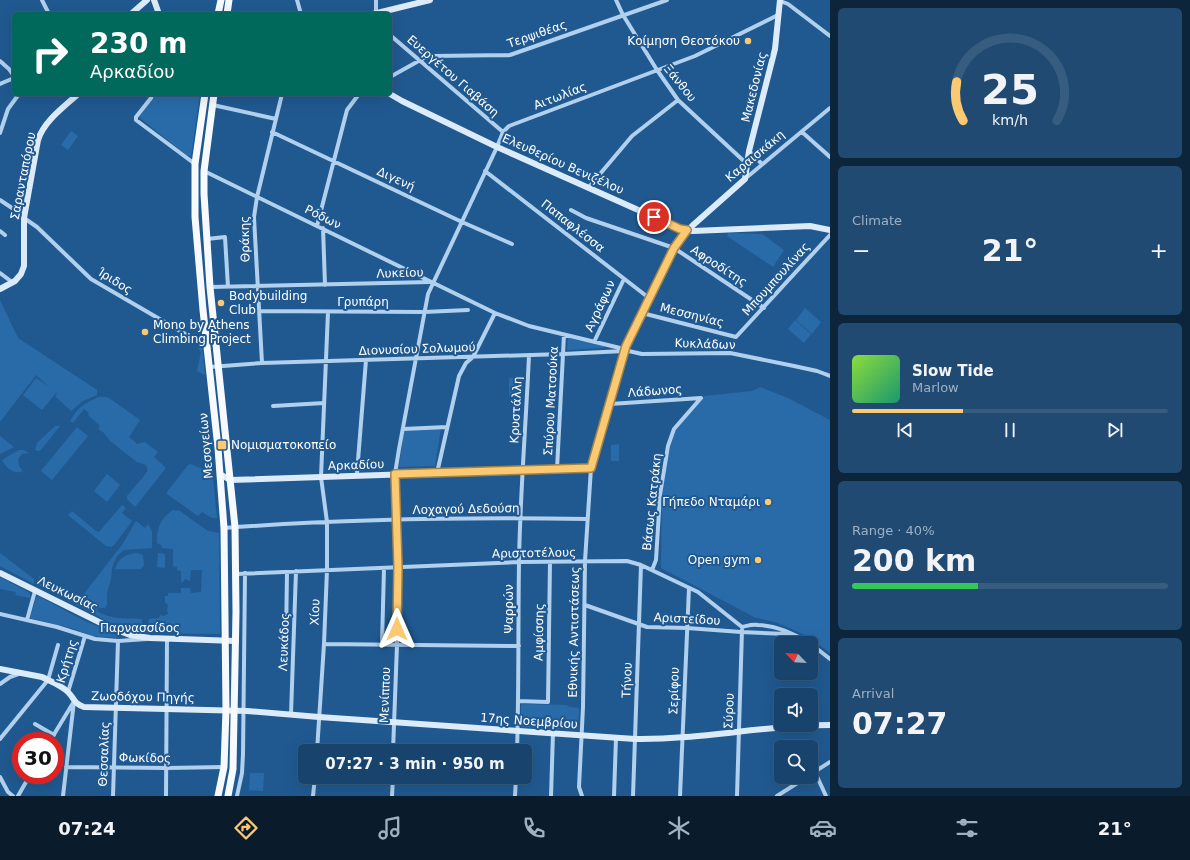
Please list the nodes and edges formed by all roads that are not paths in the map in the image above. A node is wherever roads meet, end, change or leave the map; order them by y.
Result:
1 (42, 0) edge
2 (147, 0) edge
3 (154, 0) edge
4 (221, 0) edge
5 (229, 0) edge
6 (297, 0) edge
7 (376, 0) edge
8 (430, 0) edge
9 (616, 0) edge
10 (667, 0) edge
11 (780, 1) edge
12 (48, 12) edge
13 (133, 12) edge
14 (158, 12) edge
15 (218, 12) edge
16 (227, 12) edge
17 (300, 12) edge
18 (374, 12) edge
19 (382, 12) edge
20 (623, 15) junction
21 (778, 15) junction
22 (830, 36) edge
23 (392, 37) edge
24 (0, 61) edge
25 (420, 61) junction
26 (657, 70) junction
27 (12, 74) edge
28 (392, 76) edge
29 (12, 78) edge
30 (0, 84) edge
31 (392, 95) edge
32 (18, 96) edge
33 (76, 96) edge
34 (152, 96) edge
35 (204, 96) edge
36 (214, 96) edge
37 (282, 96) edge
38 (358, 96) edge
39 (678, 100) junction
40 (213, 105) junction
41 (830, 108) edge
42 (276, 119) junction
43 (272, 132) junction
44 (503, 132) junction
45 (802, 132) junction
46 (0, 133) edge
47 (497, 147) junction
48 (749, 151) junction
49 (830, 157) edge
50 (333, 161) junction
51 (195, 164) junction
52 (747, 164) junction
53 (762, 164) junction
54 (204, 171) junction
55 (485, 171) junction
56 (744, 179) junction
57 (589, 188) junction
58 (257, 197) junction
59 (0, 200) edge
60 (571, 210) dead end
61 (24, 215) junction
62 (462, 222) junction
63 (317, 226) junction
64 (323, 228) junction
65 (830, 230) edge
66 (690, 231) junction
67 (0, 232) edge
68 (5, 235) dead end
69 (830, 235) edge
70 (207, 239) junction
71 (512, 244) dead end
72 (674, 248) junction
73 (0, 273) edge
74 (624, 279) junction
75 (12, 282) junction
76 (433, 282) junction
77 (325, 284) junction
78 (228, 286) junction
79 (257, 286) junction
80 (210, 287) junction
81 (0, 289) edge
82 (649, 298) junction
83 (764, 308) junction
84 (468, 310) dead end
85 (259, 311) junction
86 (328, 312) junction
87 (424, 312) junction
88 (496, 313) junction
89 (642, 313) junction
90 (564, 335) junction
91 (736, 337) joint
92 (594, 342) junction
93 (207, 343) junction
94 (624, 350) junction
95 (563, 354) junction
96 (529, 355) junction
97 (473, 357) junction
98 (416, 359) junction
99 (366, 360) junction
100 (326, 361) junction
101 (262, 363) junction
102 (218, 366) junction
103 (210, 367) junction
104 (830, 376) edge
105 (701, 398) joint
106 (324, 403) junction
107 (610, 404) junction
108 (273, 406) dead end
109 (447, 427) junction
110 (403, 429) junction
111 (592, 466) junction
112 (557, 467) junction
113 (523, 468) junction
114 (437, 472) junction
115 (357, 473) junction
116 (396, 473) junction
117 (220, 474) junction
118 (321, 475) junction
119 (230, 478) junction
120 (521, 518) junction
121 (587, 519) junction
122 (397, 520) junction
123 (327, 522) junction
124 (235, 527) junction
125 (224, 528) junction
126 (585, 561) junction
127 (519, 562) junction
128 (550, 562) junction
129 (641, 565) junction
130 (398, 567) junction
131 (384, 568) junction
132 (327, 570) junction
133 (652, 570) junction
134 (296, 571) junction
135 (288, 572) junction
136 (0, 573) edge
137 (245, 573) junction
138 (236, 574) junction
139 (689, 588) junction
140 (35, 591) junction
141 (585, 606) junction
142 (0, 614) edge
143 (27, 620) junction
144 (639, 625) junction
145 (742, 627) junction
146 (687, 628) junction
147 (742, 632) junction
148 (791, 634) junction
149 (85, 636) junction
150 (795, 636) edge
151 (150, 638) junction
152 (167, 639) junction
153 (286, 640) dead end
154 (118, 641) junction
155 (226, 641) junction
156 (236, 641) junction
157 (58, 644) dead end
158 (324, 644) junction
159 (382, 644) junction
160 (397, 645) junction
161 (519, 646) junction
162 (818, 650) edge
163 (830, 659) edge
164 (0, 669) edge
165 (22, 673) junction
166 (48, 680) junction
167 (0, 684) edge
168 (68, 692) junction
169 (74, 701) junction
170 (518, 702) junction
171 (116, 708) junction
172 (166, 709) junction
173 (226, 710) junction
174 (235, 710) junction
175 (243, 710) junction
176 (291, 714) junction
177 (319, 717) junction
178 (394, 722) junction
179 (35, 724) dead end
180 (830, 725) edge
181 (518, 731) junction
182 (49, 732) edge
183 (56, 732) edge
184 (738, 732) junction
185 (553, 733) junction
186 (581, 735) junction
187 (682, 737) junction
188 (616, 738) junction
189 (0, 739) edge
190 (635, 739) junction
191 (317, 744) edge
192 (393, 744) edge
193 (517, 744) edge
194 (830, 762) edge
195 (66, 767) junction
196 (224, 767) junction
197 (114, 768) junction
198 (167, 768) junction
199 (818, 770) edge
200 (0, 777) edge
201 (818, 782) edge
202 (25, 784) edge
203 (314, 784) edge
204 (393, 784) edge
205 (516, 784) edge
206 (796, 784) edge
207 (12, 796) edge
208 (18, 796) edge
209 (62, 796) edge
210 (113, 796) edge
211 (166, 796) edge
212 (218, 796) edge
213 (228, 796) edge
214 (237, 796) edge
215 (313, 796) edge
216 (392, 796) edge
217 (515, 796) edge
218 (551, 796) edge
219 (582, 796) edge
220 (614, 796) edge
221 (633, 796) edge
222 (680, 796) edge
223 (737, 796) edge
224 (777, 796) edge
225 (826, 796) edge

1 - 12 street
2 - 13 street
3 - 14 street
4 - 15 main road
5 - 16 main road
6 - 17 street
7 - 18 street
8 - 19 street
9 - 20 street, Ξάνθου
10 - 20 street, Τερψιθέας
11 - 21 street, Μακεδονίας
11 - 22 street
20 - 25 street, Τερψιθέας
20 - 26 street, Ξάνθου
21 - 26 street, Αιτωλίας
21 - 48 street, Μακεδονίας
23 - 25 street, Ευεργέτου Γιαβάση
24 - 27 street
25 - 28 street, Τερψιθέας
25 - 44 street, Ευεργέτου Γιαβάση
26 - 39 street, Ξάνθου
26 - 44 street, Αιτωλίας
29 - 30 street
31 - 47 street, Ελευθερίου Βενιζέλου
32 - 46 street
33 - 61 street, Σαρανταπόρου
34 - 51 street
35 - 51 main road, Μεσογείων
36 - 40 main road, Μεσογείων
37 - 42 street, Θράκης
38 - 50 street
39 - 52 street, Ξάνθου
39 - 57 street
40 - 42 street
40 - 54 main road, Μεσογείων
41 - 45 street, Καραισκάκη
42 - 43 street, Θράκης
43 - 50 street, Διγενή
43 - 58 street, Θράκης
44 - 47 street
45 - 49 street
45 - 53 street, Καραισκάκη
47 - 55 street
47 - 57 street, Ελευθερίου Βενιζέλου
48 - 52 street, Μακεδονίας
48 - 53 street
50 - 62 street, Διγενή
50 - 63 street
51 - 93 main road, Μεσογείων
52 - 56 street, Μακεδονίας
53 - 56 street, Καραισκάκη
54 - 58 street, Ρόδων
54 - 70 main road, Μεσογείων
55 - 62 street
55 - 74 street, Παπαφλέσσα
56 - 66 street, Καραισκάκη
57 - 66 street, Ελευθερίου Βενιζέλου
58 - 63 street, Ρόδων
58 - 79 street, Θράκης
59 - 61 street, Ίριδος
60 - 72 street, Αφροδίτης
61 - 75 street, Σαρανταπόρου
61 - 93 street, Ίριδος
62 - 71 street, Διγενή
62 - 76 street
63 - 64 street, Ρόδων
64 - 76 street, Ρόδων
64 - 77 street
65 - 66 street, Ελευθερίου Βενιζέλου
66 - 72 street, Καραισκάκη
67 - 68 street
69 - 83 street, Μπουμπουλίνας
70 - 78 street
70 - 80 main road, Μεσογείων
72 - 82 street, Καραισκάκη
72 - 83 street, Αφροδίτης
73 - 75 street
74 - 82 street, Παπαφλέσσα
74 - 92 street, Αγράφων
75 - 81 street, Σαρανταπόρου
76 - 77 street, Λυκείου
76 - 87 street, Μενίππου
76 - 88 street, Λυκείου
77 - 79 street, Λυκείου
78 - 79 street, Λυκείου
78 - 80 street, Λυκείου
79 - 85 street, Θράκης
80 - 102 main road, Μεσογείων
82 - 89 street, Καραισκάκη
83 - 91 street, Μπουμπουλίνας
84 - 87 street, Γρυπάρη
85 - 86 street, Γρυπάρη
85 - 101 street, Θράκης
86 - 87 street, Γρυπάρη
86 - 100 street, Χίου
87 - 98 street, Μενίππου
88 - 90 street, Λυκείου
88 - 97 street
89 - 91 street, Μεσσηνίας
89 - 94 street, Καραισκάκη
90 - 92 street, Λυκείου
90 - 95 street, Σπύρου Ματσούκα
92 - 94 street, Λυκείου
93 - 103 main road, Μεσογείων
94 - 95 street, Διονυσίου Σολωμού
94 - 104 street, Κυκλάδων
94 - 107 street, Καραισκάκη
95 - 96 street, Διονυσίου Σολωμού
95 - 112 street, Σπύρου Ματσούκα
96 - 97 street, Διονυσίου Σολωμού
96 - 113 street, Κρυστάλλη
97 - 98 street, Διονυσίου Σολωμού
97 - 109 street
98 - 99 street, Διονυσίου Σολωμού
98 - 110 street, Μενίππου
99 - 100 street, Διονυσίου Σολωμού
99 - 115 street
100 - 101 street, Διονυσίου Σολωμού
100 - 106 street, Χίου
101 - 102 street, Διονυσίου Σολωμού
102 - 103 street, Διονυσίου Σολωμού
102 - 119 main road, Μεσογείων
103 - 117 main road, Μεσογείων
105 - 107 street, Λάδωνος
105 - 133 street, Βάσως Κατράκη
106 - 108 street
106 - 118 street, Χίου
107 - 111 street, Καραισκάκη
109 - 110 street
109 - 114 street
110 - 116 street, Μενίππου
111 - 112 street, Αρκαδίου
111 - 121 street, Εθνικής Αντιστάσεως
112 - 113 street, Αρκαδίου
113 - 114 street, Αρκαδίου
113 - 120 street, Ψαρρών
114 - 116 street, Αρκαδίου
115 - 116 street, Αρκαδίου
115 - 118 street, Αρκαδίου
116 - 118 street, Αρκαδίου
116 - 122 street, Μενίππου
117 - 119 street
117 - 125 main road, Μεσογείων
118 - 119 street, Αρκαδίου
118 - 123 street, Χίου
119 - 124 main road, Μεσογείων
120 - 121 street, Λοχαγού Δεδούση
120 - 122 street, Λοχαγού Δεδούση
120 - 127 street, Ψαρρών
121 - 126 street, Εθνικής Αντιστάσεως
122 - 123 street, Λοχαγού Δεδούση
122 - 130 street, Μενίππου
123 - 124 street, Λοχαγού Δεδούση
123 - 132 street, Χίου
124 - 125 street, Λοχαγού Δεδούση
124 - 138 main road, Μεσογείων
125 - 155 main road, Μεσογείων
126 - 128 street, Αριστοτέλους
126 - 129 street, Αριστοτέλους
126 - 141 street, Εθνικής Αντιστάσεως
127 - 128 street, Αριστοτέλους
127 - 130 street, Αριστοτέλους
127 - 161 street, Ψαρρών
128 - 170 street, Αμφίσσης
129 - 133 street, Αριστοτέλους
129 - 144 street, Τήνου
130 - 131 street, Αριστοτέλους
130 - 160 street, Μενίππου
131 - 132 street, Αριστοτέλους
131 - 159 street
132 - 134 street, Αριστοτέλους
132 - 158 street, Χίου
133 - 139 street, Αριστοτέλους
134 - 135 street, Αριστοτέλους
134 - 176 street, Λευκάδος
135 - 137 street, Αριστοτέλους
135 - 153 street
136 - 140 street, Λευκωσίας
137 - 138 street, Αριστοτέλους
137 - 175 street
138 - 156 main road, Μεσογείων
139 - 145 street, Αριστοτέλους
139 - 146 street, Σερίφου
140 - 143 street
140 - 151 street, Λευκωσίας
141 - 144 street, Αριστείδου
141 - 186 street, Εθνικής Αντιστάσεως
142 - 143 street, Παρνασσίδος
143 - 149 street, Παρνασσίδος
144 - 146 street, Αριστείδου
144 - 190 street, Τήνου
145 - 147 street, Σύρου
145 - 148 street
146 - 147 street, Αριστείδου
146 - 187 street, Σερίφου
147 - 148 street, Αριστείδου
147 - 184 street, Σύρου
148 - 150 street
149 - 154 street, Παρνασσίδος
149 - 168 street, Κρήτης
151 - 152 street, Παρνασσίδος
151 - 154 street, Παρνασσίδος
152 - 155 street, Παρνασσίδος
152 - 172 street
154 - 171 street, Θεσσαλίας
155 - 156 street, Παρνασσίδος
155 - 173 main road, Μεσογείων
156 - 174 main road, Μεσογείων
157 - 166 street
158 - 159 street
158 - 177 street, Χίου
159 - 160 street
160 - 161 street
160 - 178 street, Μενίππου
161 - 170 street, Ψαρρών
162 - 163 street
164 - 165 street, Ζωοδόχου Πηγής
165 - 166 street, Ζωοδόχου Πηγής
165 - 167 street
166 - 168 street, Ζωοδόχου Πηγής
166 - 189 street
168 - 169 street, Ζωοδόχου Πηγής
169 - 171 street, Ζωοδόχου Πηγής
169 - 183 street, Κρήτης
169 - 195 street
170 - 181 street, Ψαρρών
171 - 172 street, Ζωοδόχου Πηγής
171 - 197 street, Θεσσαλίας
172 - 173 street, Ζωοδόχου Πηγής
172 - 198 street
173 - 174 street, 17ης Νοεμβρίου
173 - 196 main road, Μεσογείων
174 - 175 street, 17ης Νοεμβρίου
174 - 213 main road, Μεσογείων
175 - 176 street, 17ης Νοεμβρίου
175 - 214 street
176 - 177 street, 17ης Νοεμβρίου
177 - 178 street, 17ης Νοεμβρίου
177 - 191 street, Χίου
178 - 181 street, 17ης Νοεμβρίου
178 - 192 street, Μενίππου
179 - 182 street
180 - 184 street, 17ης Νοεμβρίου
181 - 185 street, 17ης Νοεμβρίου
181 - 193 street, Ψαρρών
184 - 187 street, 17ης Νοεμβρίου
184 - 223 street, Σύρου
185 - 186 street, 17ης Νοεμβρίου
185 - 218 street
186 - 188 street, 17ης Νοεμβρίου
186 - 219 street, Εθνικής Αντιστάσεως
187 - 190 street, 17ης Νοεμβρίου
187 - 222 street, Σερίφου
188 - 190 street, 17ης Νοεμβρίου
188 - 220 street
190 - 221 street, Τήνου
194 - 199 street
195 - 197 street, Φωκίδος
195 - 209 street
196 - 198 street, Φωκίδος
196 - 212 main road, Μεσογείων
197 - 198 street, Φωκίδος
197 - 210 street, Θεσσαλίας
198 - 211 street
200 - 207 street
201 - 225 street
202 - 208 street
203 - 215 street
204 - 216 street
205 - 217 street
206 - 224 street

